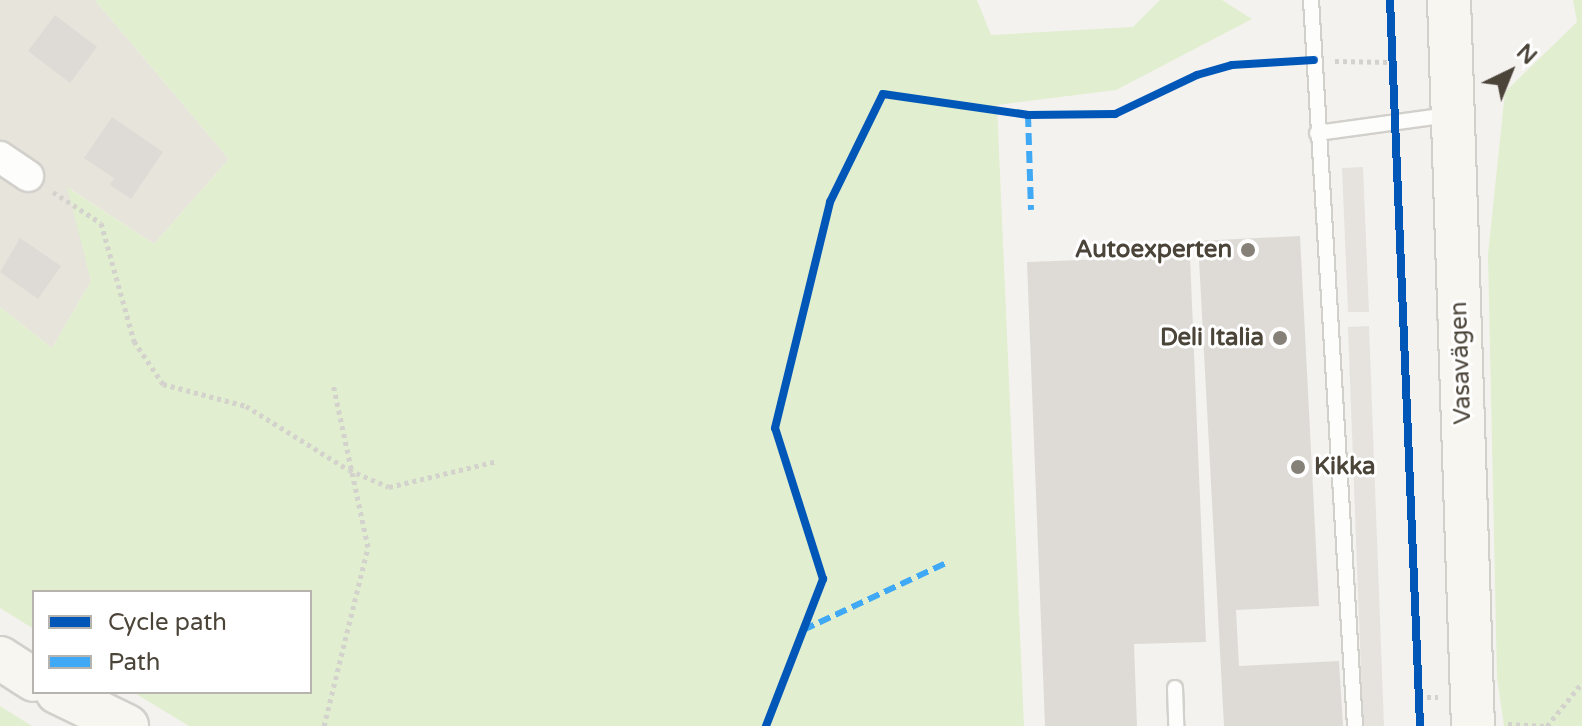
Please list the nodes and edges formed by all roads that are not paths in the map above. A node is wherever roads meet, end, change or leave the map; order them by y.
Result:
1 (1311, 0) edge
2 (1449, 0) edge
3 (1453, 114) junction
4 (1317, 133) junction
5 (0, 157) edge
6 (28, 176) road end
7 (0, 658) edge
8 (32, 679) edge
9 (1175, 688) dead end
10 (61, 694) edge
11 (1485, 725) edge
12 (127, 726) edge
13 (1176, 726) edge
14 (1355, 726) edge

1 - 4 lane
2 - 3 street, Vasavägen
3 - 4 lane
3 - 11 street, Vasavägen
4 - 14 lane
5 - 6 street
7 - 8 street
9 - 13 lane
10 - 12 street

